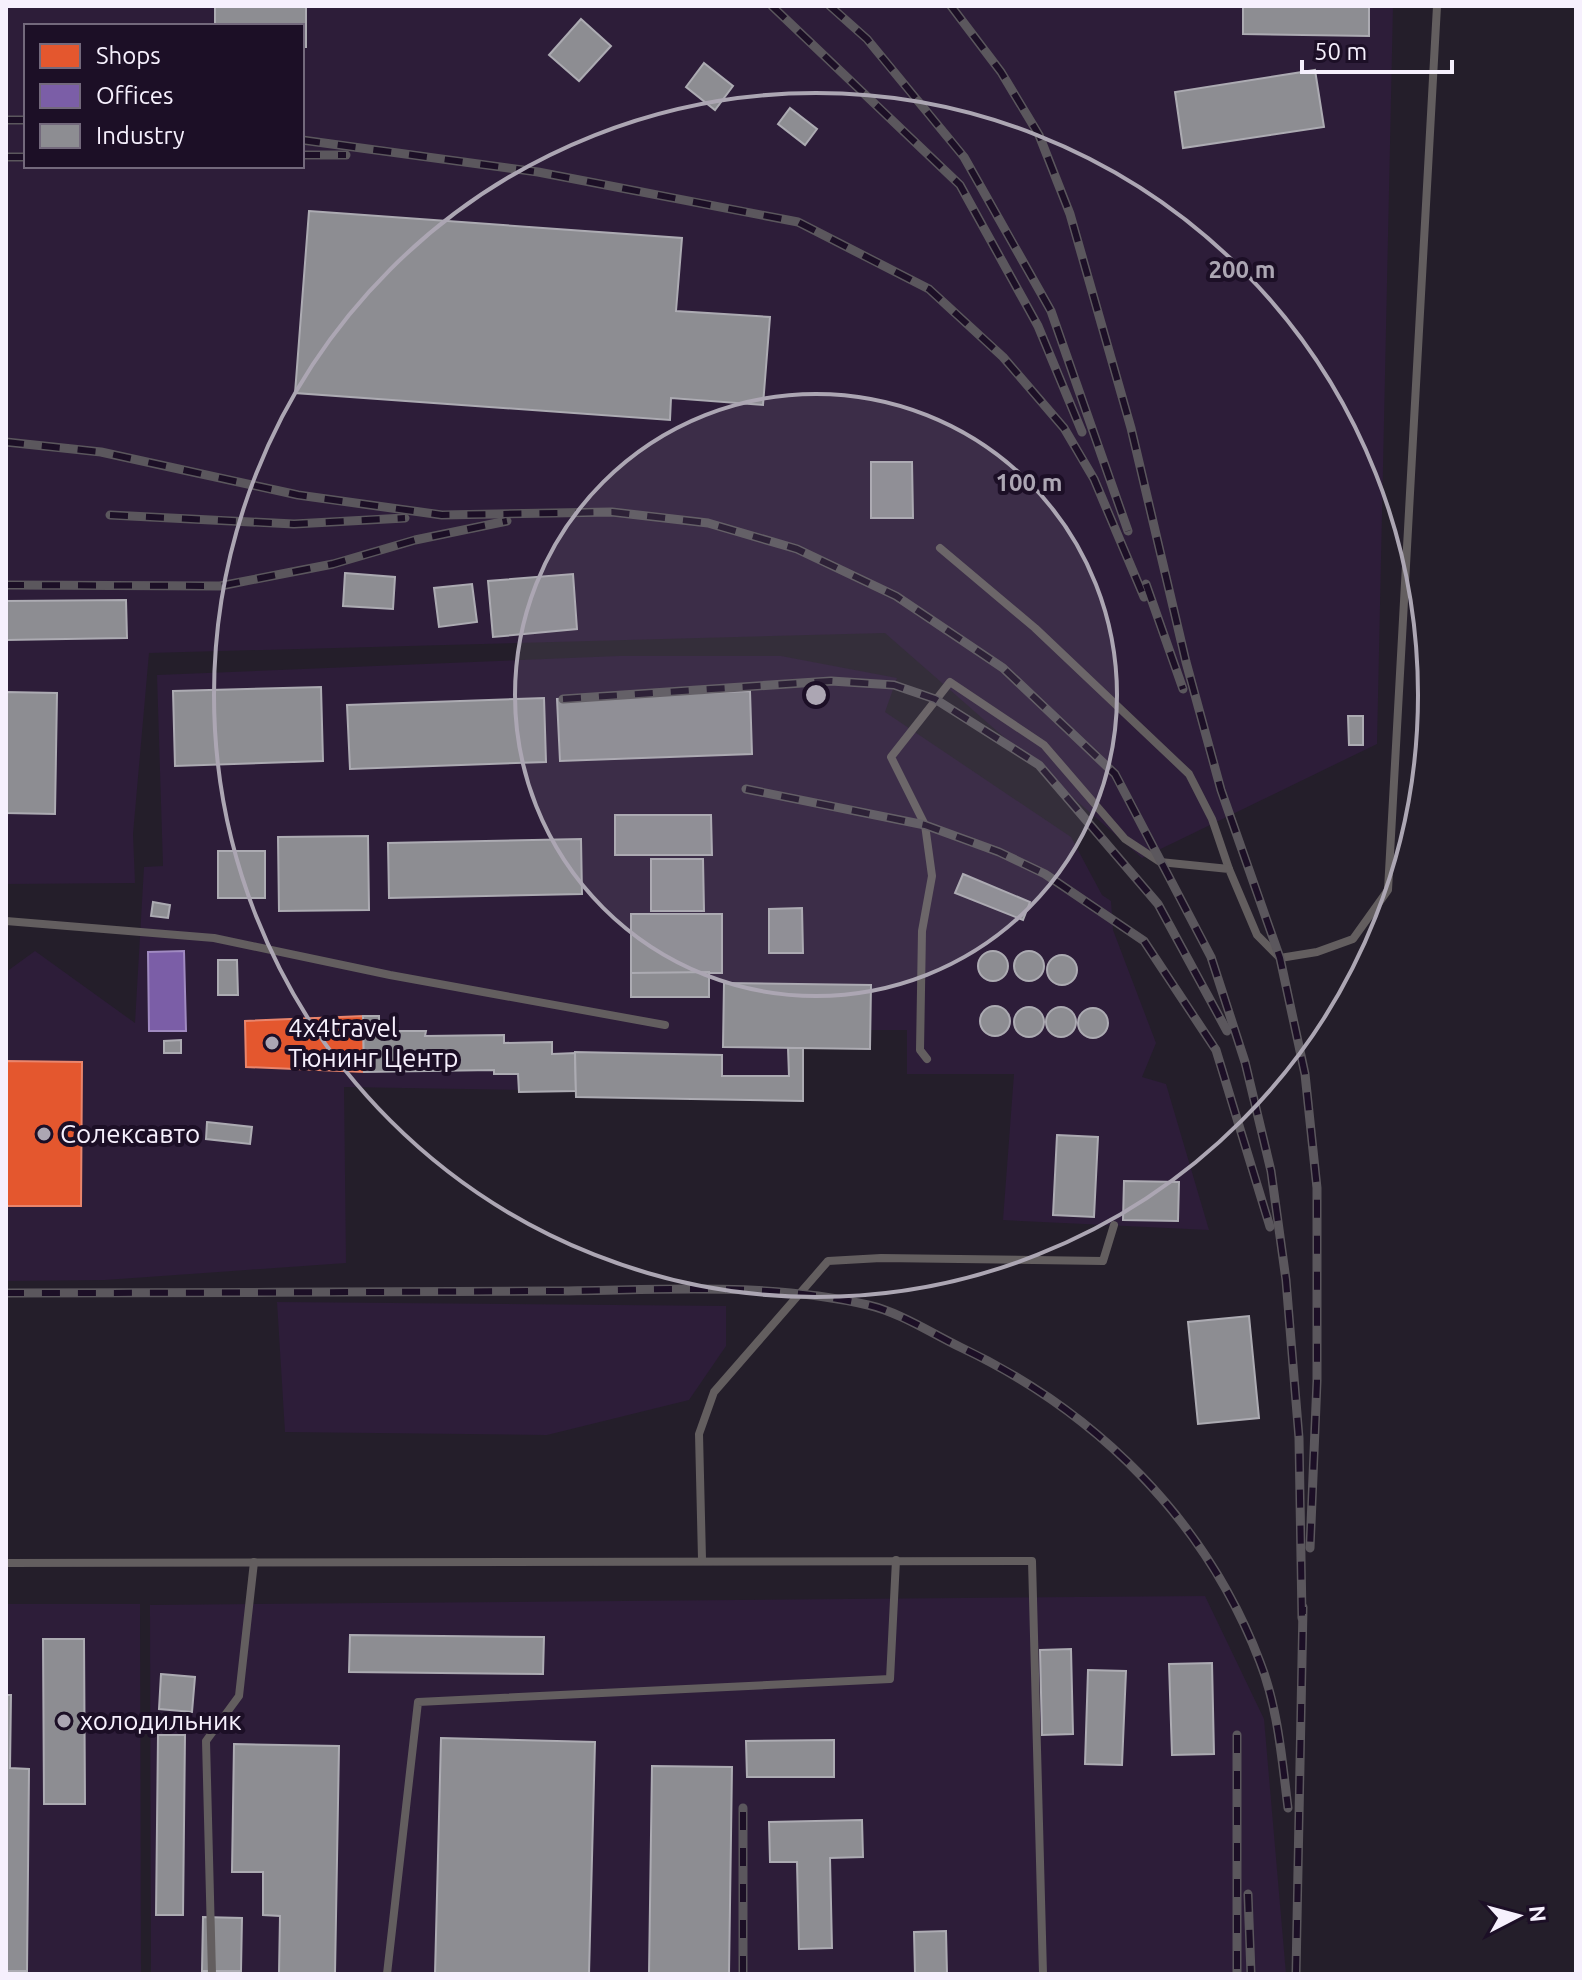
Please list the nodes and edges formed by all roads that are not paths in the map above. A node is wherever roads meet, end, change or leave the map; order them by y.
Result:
1 (1437, 6) edge
2 (940, 548) dead end
3 (1229, 869) junction
4 (6, 921) edge
5 (665, 1025) dead end
6 (927, 1059) dead end
7 (1114, 1225) dead end
8 (702, 1559) junction
9 (896, 1560) junction
10 (254, 1562) junction
11 (6, 1563) edge
12 (212, 1974) edge
13 (387, 1974) edge
14 (1043, 1974) edge

1 - 3 lane
2 - 3 lane
3 - 6 lane
4 - 5 lane
7 - 8 lane
8 - 9 lane
8 - 10 lane
9 - 13 lane
9 - 14 lane
10 - 11 lane
10 - 12 lane

